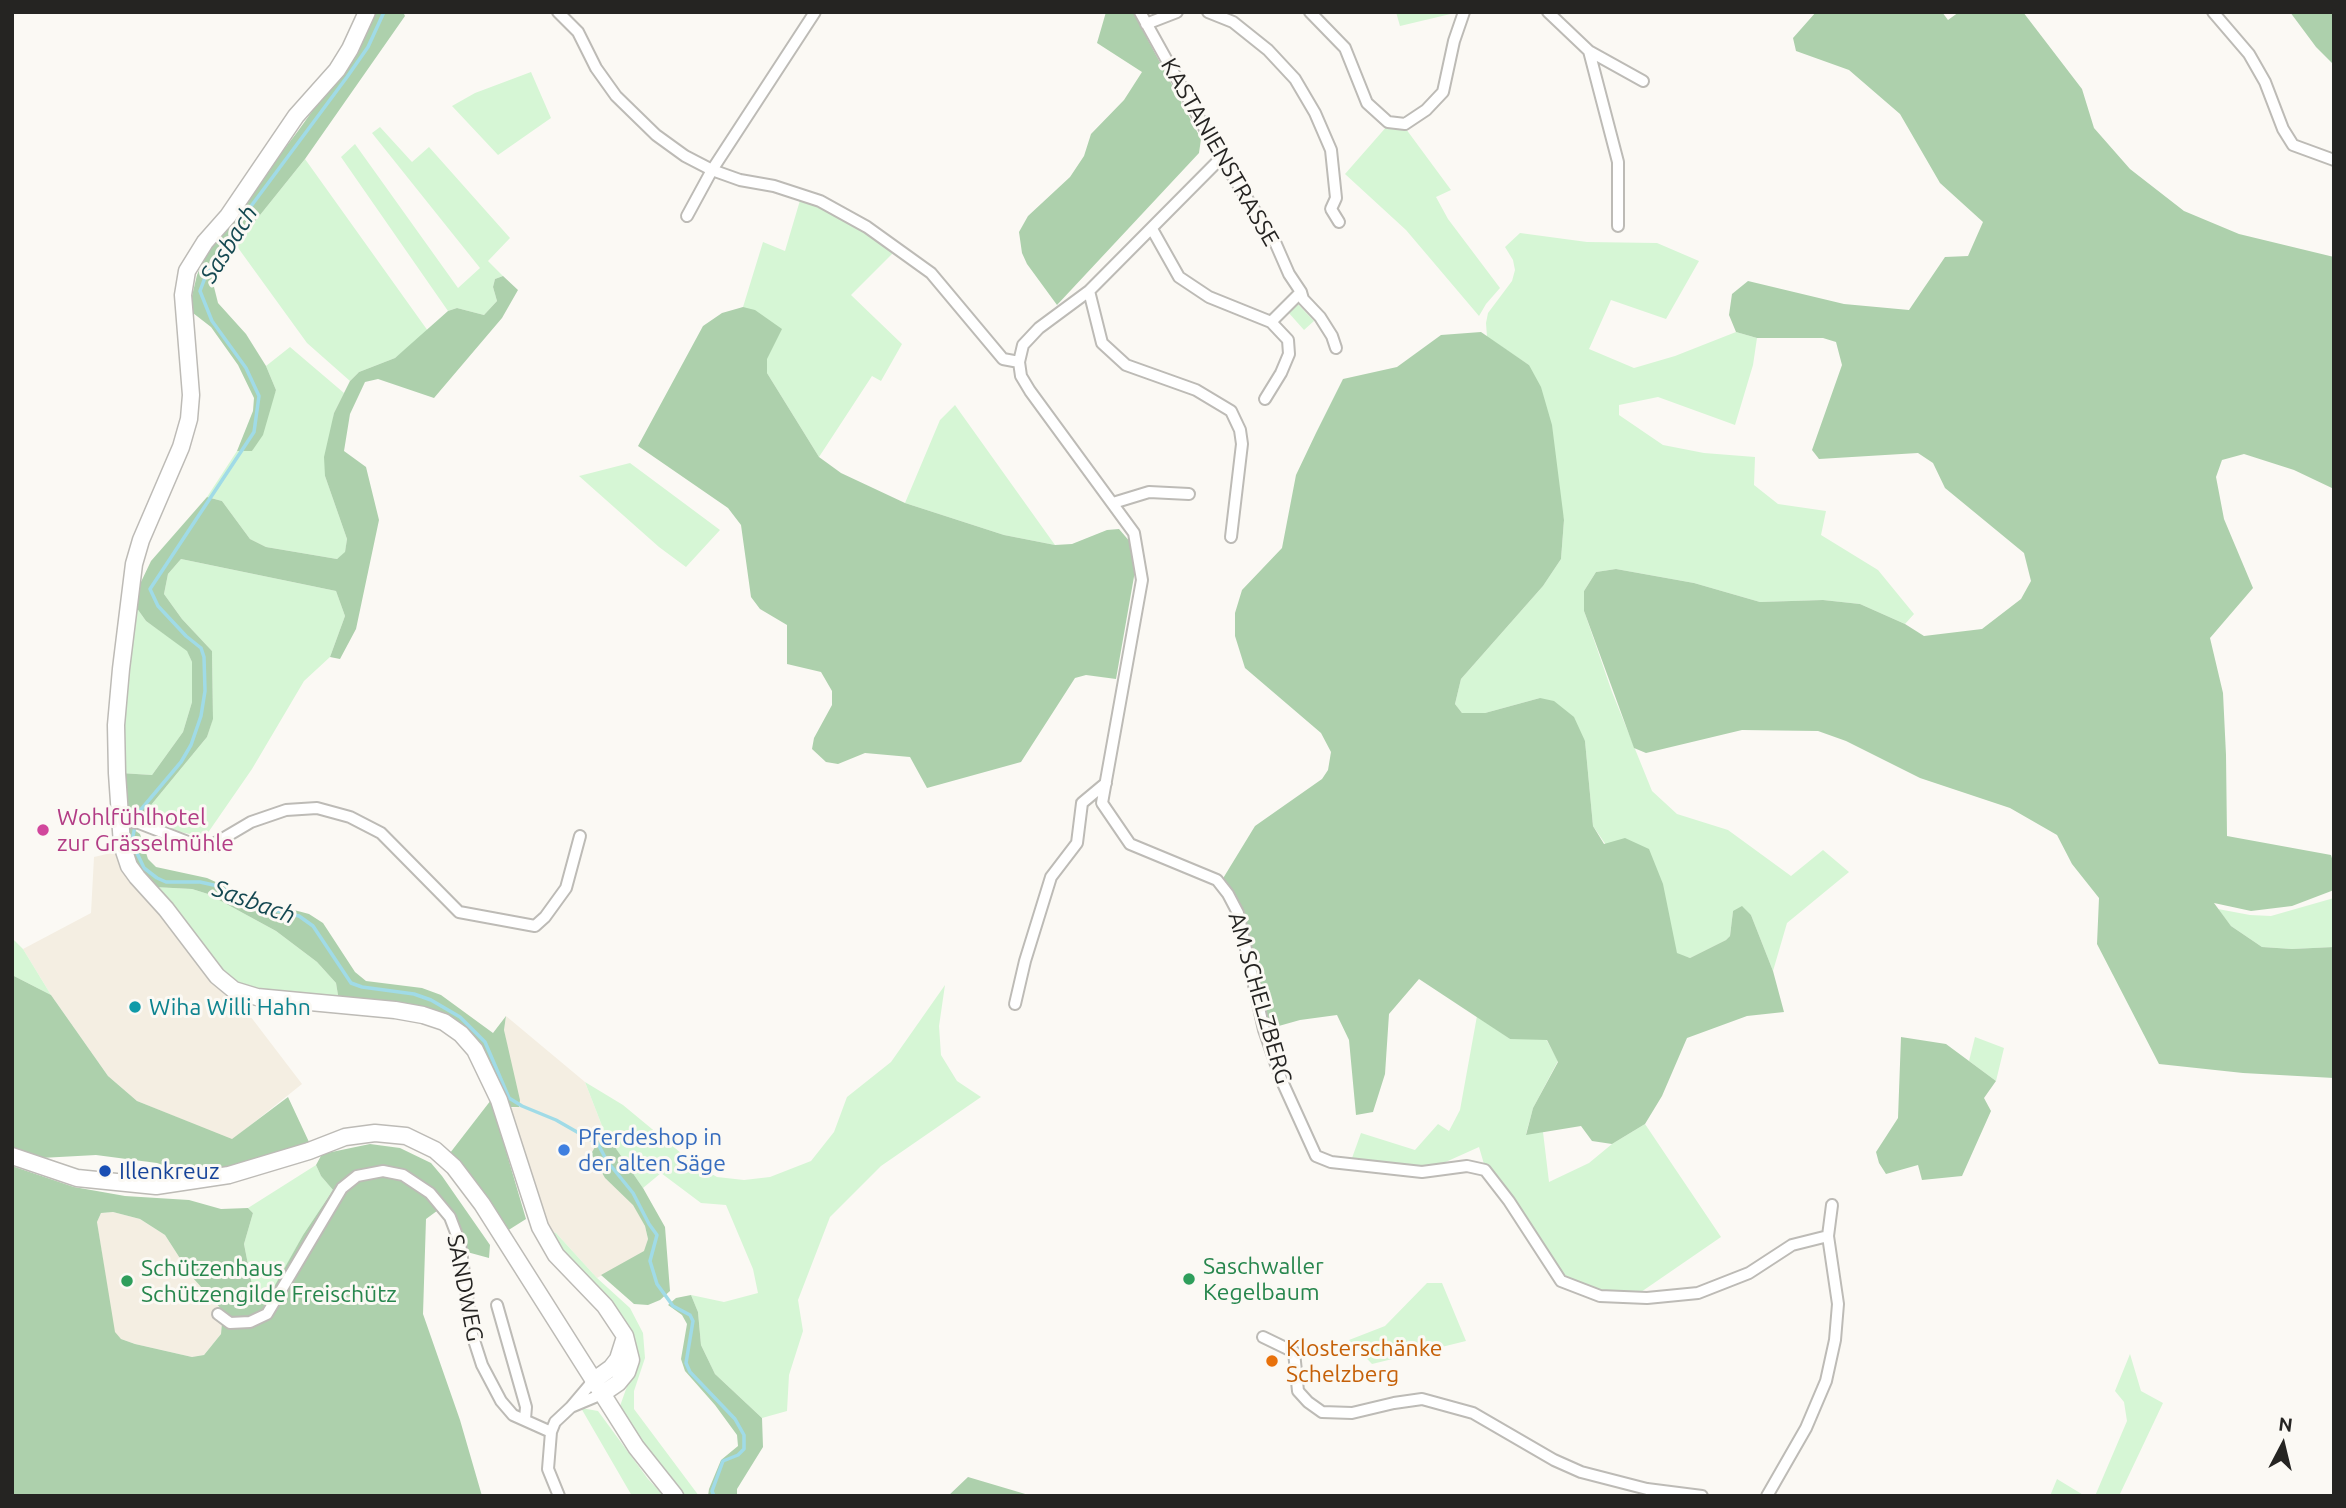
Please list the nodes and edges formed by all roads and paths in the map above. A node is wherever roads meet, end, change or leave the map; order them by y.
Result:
1 (368, 12) edge
2 (558, 12) edge
3 (815, 12) edge
4 (1140, 12) edge
5 (1177, 12) edge
6 (1208, 12) edge
7 (1310, 12) edge
8 (1464, 12) edge
9 (1548, 12) edge
10 (2213, 12) edge
11 (1146, 24) junction
12 (1589, 51) junction
13 (1643, 80) dead end
14 (1221, 158) junction
15 (2334, 160) edge
16 (712, 170) junction
17 (687, 216) dead end
18 (1339, 222) dead end
19 (1618, 226) dead end
20 (1152, 229) junction
21 (1089, 291) junction
22 (1301, 292) junction
23 (1271, 322) junction
24 (1336, 348) dead end
25 (1019, 362) junction
26 (1265, 399) dead end
27 (1189, 494) dead end
28 (1113, 503) junction
29 (1231, 537) dead end
30 (1105, 783) junction
31 (129, 821) junction
32 (580, 835) dead end
33 (1015, 1004) dead end
34 (12, 1156) edge
35 (1832, 1205) dead end
36 (1828, 1236) junction
37 (497, 1305) dead end
38 (218, 1314) dead end
39 (1263, 1337) dead end
40 (597, 1388) junction
41 (525, 1419) junction
42 (551, 1432) junction
43 (559, 1496) edge
44 (675, 1496) edge
45 (1702, 1496) edge
46 (1767, 1496) edge

1 - 31 main road
2 - 16 street
3 - 16 street
4 - 11 street, KASTANIENSTRASSE
5 - 11 street
6 - 18 street
7 - 8 street
9 - 12 street
10 - 15 street
11 - 14 street, KASTANIENSTRASSE
12 - 13 street
12 - 19 street
14 - 20 street
14 - 22 street, KASTANIENSTRASSE
16 - 17 street
16 - 25 street
20 - 21 street
20 - 23 street
21 - 25 street
21 - 29 street
22 - 23 street
22 - 24 street, KASTANIENSTRASSE
23 - 26 street
25 - 28 street
27 - 28 street
28 - 30 street
30 - 33 street
30 - 36 street, AM SCHELZBERG
31 - 32 street
31 - 40 main road
34 - 40 main road
35 - 36 street
36 - 46 street
37 - 41 street, SANDWEG
38 - 41 street, SANDWEG
39 - 45 street
40 - 42 street
40 - 44 main road
41 - 42 street, SANDWEG
42 - 43 street

